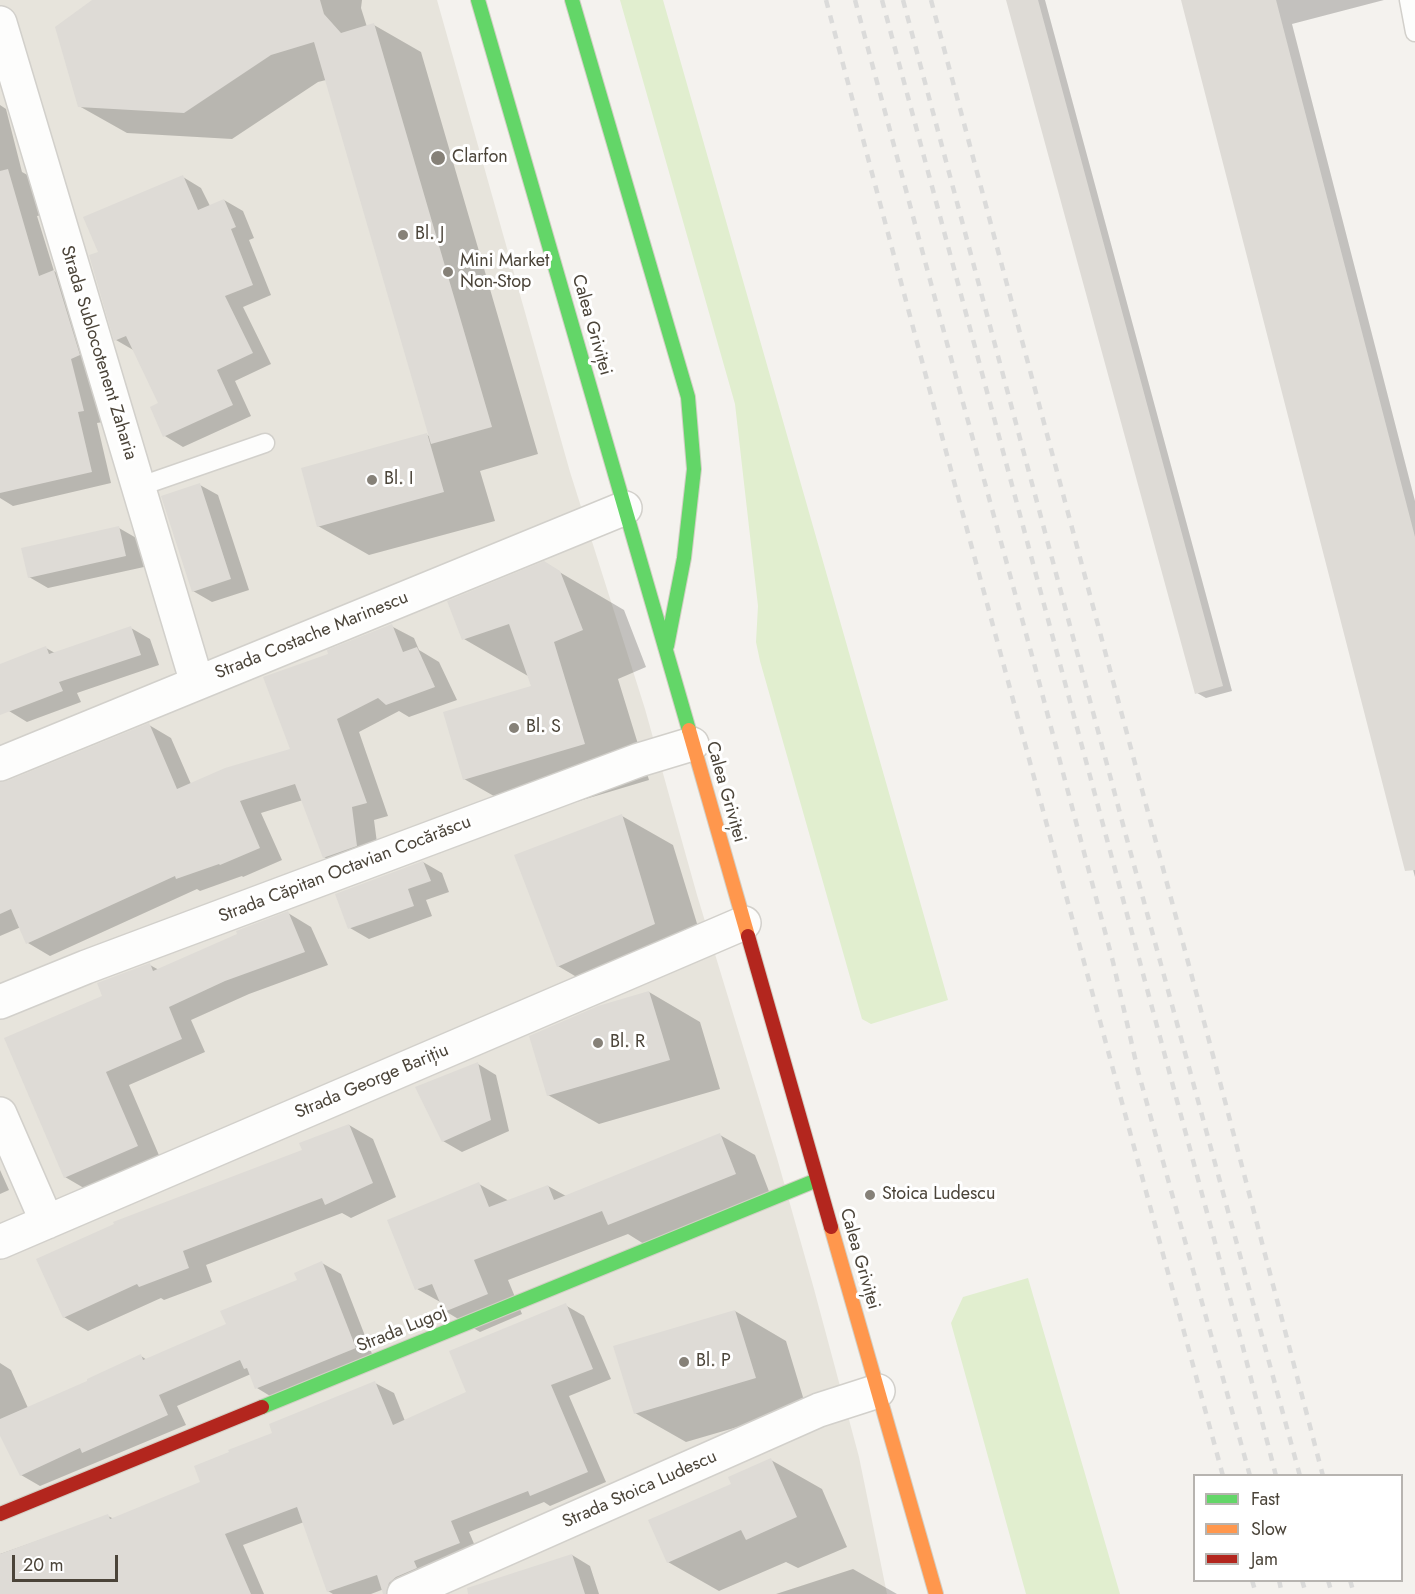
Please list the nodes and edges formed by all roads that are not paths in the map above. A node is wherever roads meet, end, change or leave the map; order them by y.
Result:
1 (478, 0) edge
2 (572, 0) edge
3 (1409, 0) edge
4 (0, 23) edge
5 (1415, 32) edge
6 (265, 443) dead end
7 (138, 487) junction
8 (625, 508) junction
9 (666, 651) junction
10 (197, 683) junction
11 (692, 744) junction
12 (0, 764) edge
13 (744, 923) junction
14 (0, 1002) edge
15 (0, 1114) edge
16 (817, 1180) junction
17 (47, 1222) junction
18 (0, 1242) edge
19 (878, 1391) junction
20 (0, 1514) edge
21 (404, 1594) edge
22 (936, 1594) edge

1 - 8 main road, Calea Griviței
2 - 9 main road
3 - 5 lane
4 - 7 street, Strada Sublocotenent Zaharia
6 - 7 lane
7 - 10 street, Strada Sublocotenent Zaharia
8 - 9 main road, Calea Griviței
8 - 10 street, Strada Costache Marinescu
9 - 11 main road, Calea Griviței
10 - 12 street, Strada Costache Marinescu
11 - 13 main road, Calea Griviței
11 - 14 street, Strada Căpitan Octavian Cocărăscu
13 - 16 main road, Calea Griviței
13 - 17 street, Strada George Barițiu
15 - 17 street
16 - 19 main road, Calea Griviței
16 - 20 main road, Strada Lugoj
17 - 18 street, Strada George Barițiu
19 - 21 street, Strada Stoica Ludescu
19 - 22 main road, Calea Griviței

